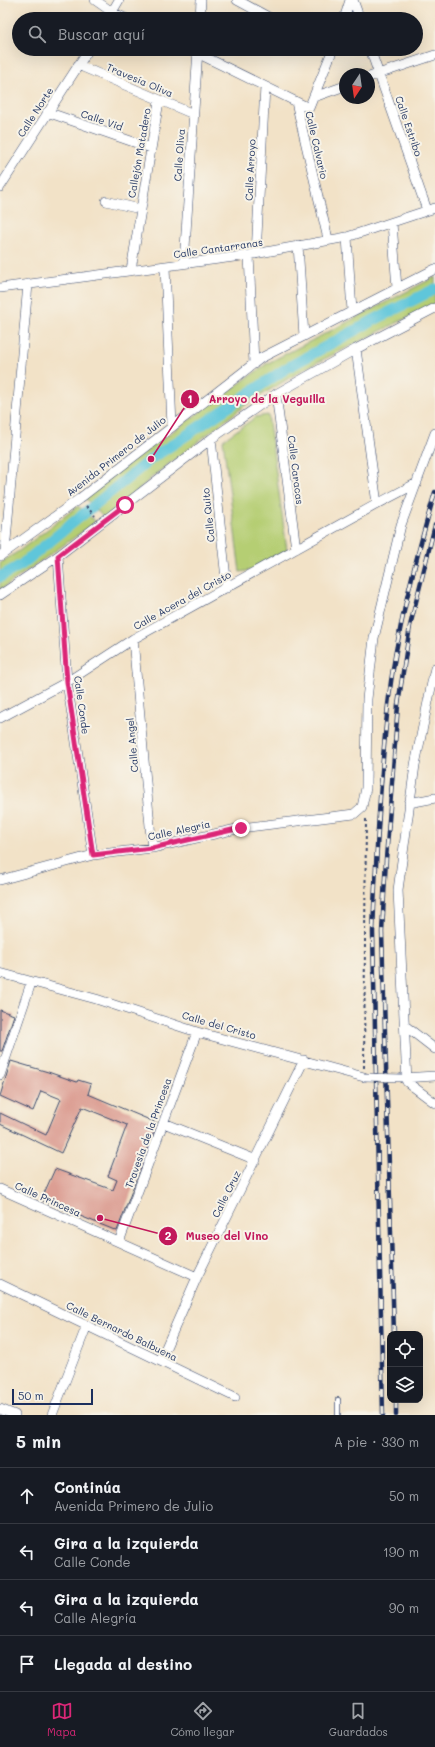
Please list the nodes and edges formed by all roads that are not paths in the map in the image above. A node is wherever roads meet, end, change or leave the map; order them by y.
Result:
1 (95, 0) edge
2 (119, 0) edge
3 (201, 0) edge
4 (237, 0) edge
5 (352, 0) edge
6 (107, 12) edge
7 (112, 12) edge
8 (200, 12) edge
9 (259, 12) edge
10 (347, 12) edge
11 (357, 12) edge
12 (435, 55) edge
13 (84, 56) edge
14 (195, 56) edge
15 (206, 56) edge
16 (330, 56) edge
17 (373, 56) edge
18 (78, 65) junction
19 (379, 73) junction
20 (375, 75) edge
21 (265, 87) junction
22 (339, 88) edge
23 (314, 97) junction
24 (159, 101) junction
25 (296, 102) junction
26 (47, 112) junction
27 (193, 114) junction
28 (151, 148) junction
29 (0, 187) edge
30 (106, 201) dead end
31 (140, 209) junction
32 (431, 209) edge
33 (392, 223) junction
34 (347, 237) junction
35 (328, 239) junction
36 (298, 245) junction
37 (252, 254) junction
38 (184, 263) junction
39 (165, 267) junction
40 (435, 269) edge
41 (131, 270) junction
42 (28, 284) junction
43 (0, 288) edge
44 (397, 288) junction
45 (435, 308) edge
46 (352, 311) junction
47 (304, 336) junction
48 (356, 349) junction
49 (254, 364) junction
50 (276, 394) junction
51 (172, 426) junction
52 (435, 433) edge
53 (211, 439) junction
54 (417, 483) junction
55 (377, 504) junction
56 (296, 549) junction
57 (2, 551) edge
58 (58, 556) junction
59 (227, 588) junction
60 (0, 595) edge
61 (133, 639) junction
62 (435, 668) edge
63 (67, 682) junction
64 (0, 718) edge
65 (435, 798) edge
66 (409, 803) junction
67 (152, 848) junction
68 (93, 855) junction
69 (0, 880) edge
70 (0, 973) edge
71 (31, 983) junction
72 (404, 1024) junction
73 (197, 1032) junction
74 (435, 1049) edge
75 (304, 1060) junction
76 (0, 1075) edge
77 (435, 1076) edge
78 (364, 1077) joint
79 (404, 1078) junction
80 (435, 1103) edge
81 (164, 1123) junction
82 (256, 1160) junction
83 (0, 1189) edge
84 (119, 1242) junction
85 (197, 1277) junction
86 (0, 1284) edge
87 (87, 1325) junction
88 (160, 1361) junction
89 (235, 1397) dead end
90 (338, 1400) dead end
91 (0, 1409) edge
92 (15, 1415) edge
93 (52, 1415) edge
94 (338, 1415) edge

1 - 6 street
2 - 7 street
3 - 8 street
4 - 9 street
5 - 10 street
5 - 11 street
12 - 19 street
13 - 18 street, Calle Norte
14 - 27 street, Calle Oliva
15 - 21 street, Calle Calvario
16 - 23 street
17 - 19 street, Calle Estribo
18 - 24 street, Travesía Oliva
18 - 26 street, Calle Norte
19 - 20 street
19 - 32 street, Calle Estribo
21 - 25 street, Calle Calvario
21 - 37 street, Calle Arroyo
22 - 23 street
23 - 25 street
24 - 27 street, Travesía Oliva
24 - 28 street, Callejón Matadero
25 - 35 street, Calle Calvario
26 - 28 street, Calle Vid
26 - 29 street, Calle Norte
27 - 38 street, Calle Oliva
28 - 31 street, Callejón Matadero
30 - 31 street, Callejón Matadero
31 - 41 street, Callejón Matadero
32 - 33 street, Calle Cantarranas
33 - 34 street, Calle Cantarranas
33 - 44 street
34 - 35 street, Calle Cantarranas
34 - 46 street
35 - 36 street, Calle Cantarranas
36 - 37 street, Calle Cantarranas
36 - 47 street
37 - 38 street, Calle Cantarranas
37 - 49 street, Calle Arroyo
38 - 39 street, Calle Cantarranas
39 - 41 street, Calle Cantarranas
39 - 51 street
40 - 44 street, Avenida Primero de Julio
41 - 42 street, Calle Cantarranas
42 - 43 street, Calle Cantarranas
42 - 57 street
44 - 46 street, Avenida Primero de Julio
45 - 48 street
46 - 47 street, Avenida Primero de Julio
47 - 49 street, Avenida Primero de Julio
48 - 50 street
48 - 55 street
49 - 51 street, Avenida Primero de Julio
50 - 53 street
50 - 56 street, Calle Caracas
51 - 57 street, Avenida Primero de Julio
52 - 54 street
53 - 58 street
53 - 59 street, Calle Quito
54 - 55 street, Calle Acera del Cristo
54 - 67 street, Calle Alegría
55 - 56 street, Calle Acera del Cristo
56 - 59 street, Calle Acera del Cristo
58 - 60 street
58 - 63 street, Calle Conde
59 - 61 street, Calle Acera del Cristo
61 - 63 street, Calle Acera del Cristo
61 - 67 street, Calle Angel
62 - 66 street
63 - 64 street, Calle Acera del Cristo
63 - 68 street, Calle Conde
65 - 66 street
66 - 72 street
67 - 68 street, Calle Alegría
68 - 69 street, Calle Alegría
70 - 71 street, Calle del Cristo
71 - 73 street, Calle del Cristo
71 - 76 street
72 - 74 street
72 - 79 street
73 - 75 street, Calle del Cristo
73 - 81 street, Travesía de la Princesa
75 - 78 street, Calle del Cristo
75 - 82 street, Calle Cruz
77 - 79 street, Calle del Cristo
78 - 79 street, Calle del Cristo, bridge
79 - 80 street
81 - 82 street
81 - 84 street, Travesía de la Princesa
82 - 85 street, Calle Cruz
83 - 84 street, Calle Princesa
84 - 85 street, Calle Princesa
85 - 88 street, Calle Cruz
86 - 87 street, Calle Bernardo Balbuena
87 - 88 street, Calle Bernardo Balbuena
87 - 93 street
88 - 89 street, Calle Bernardo Balbuena
90 - 94 lane
91 - 92 street

